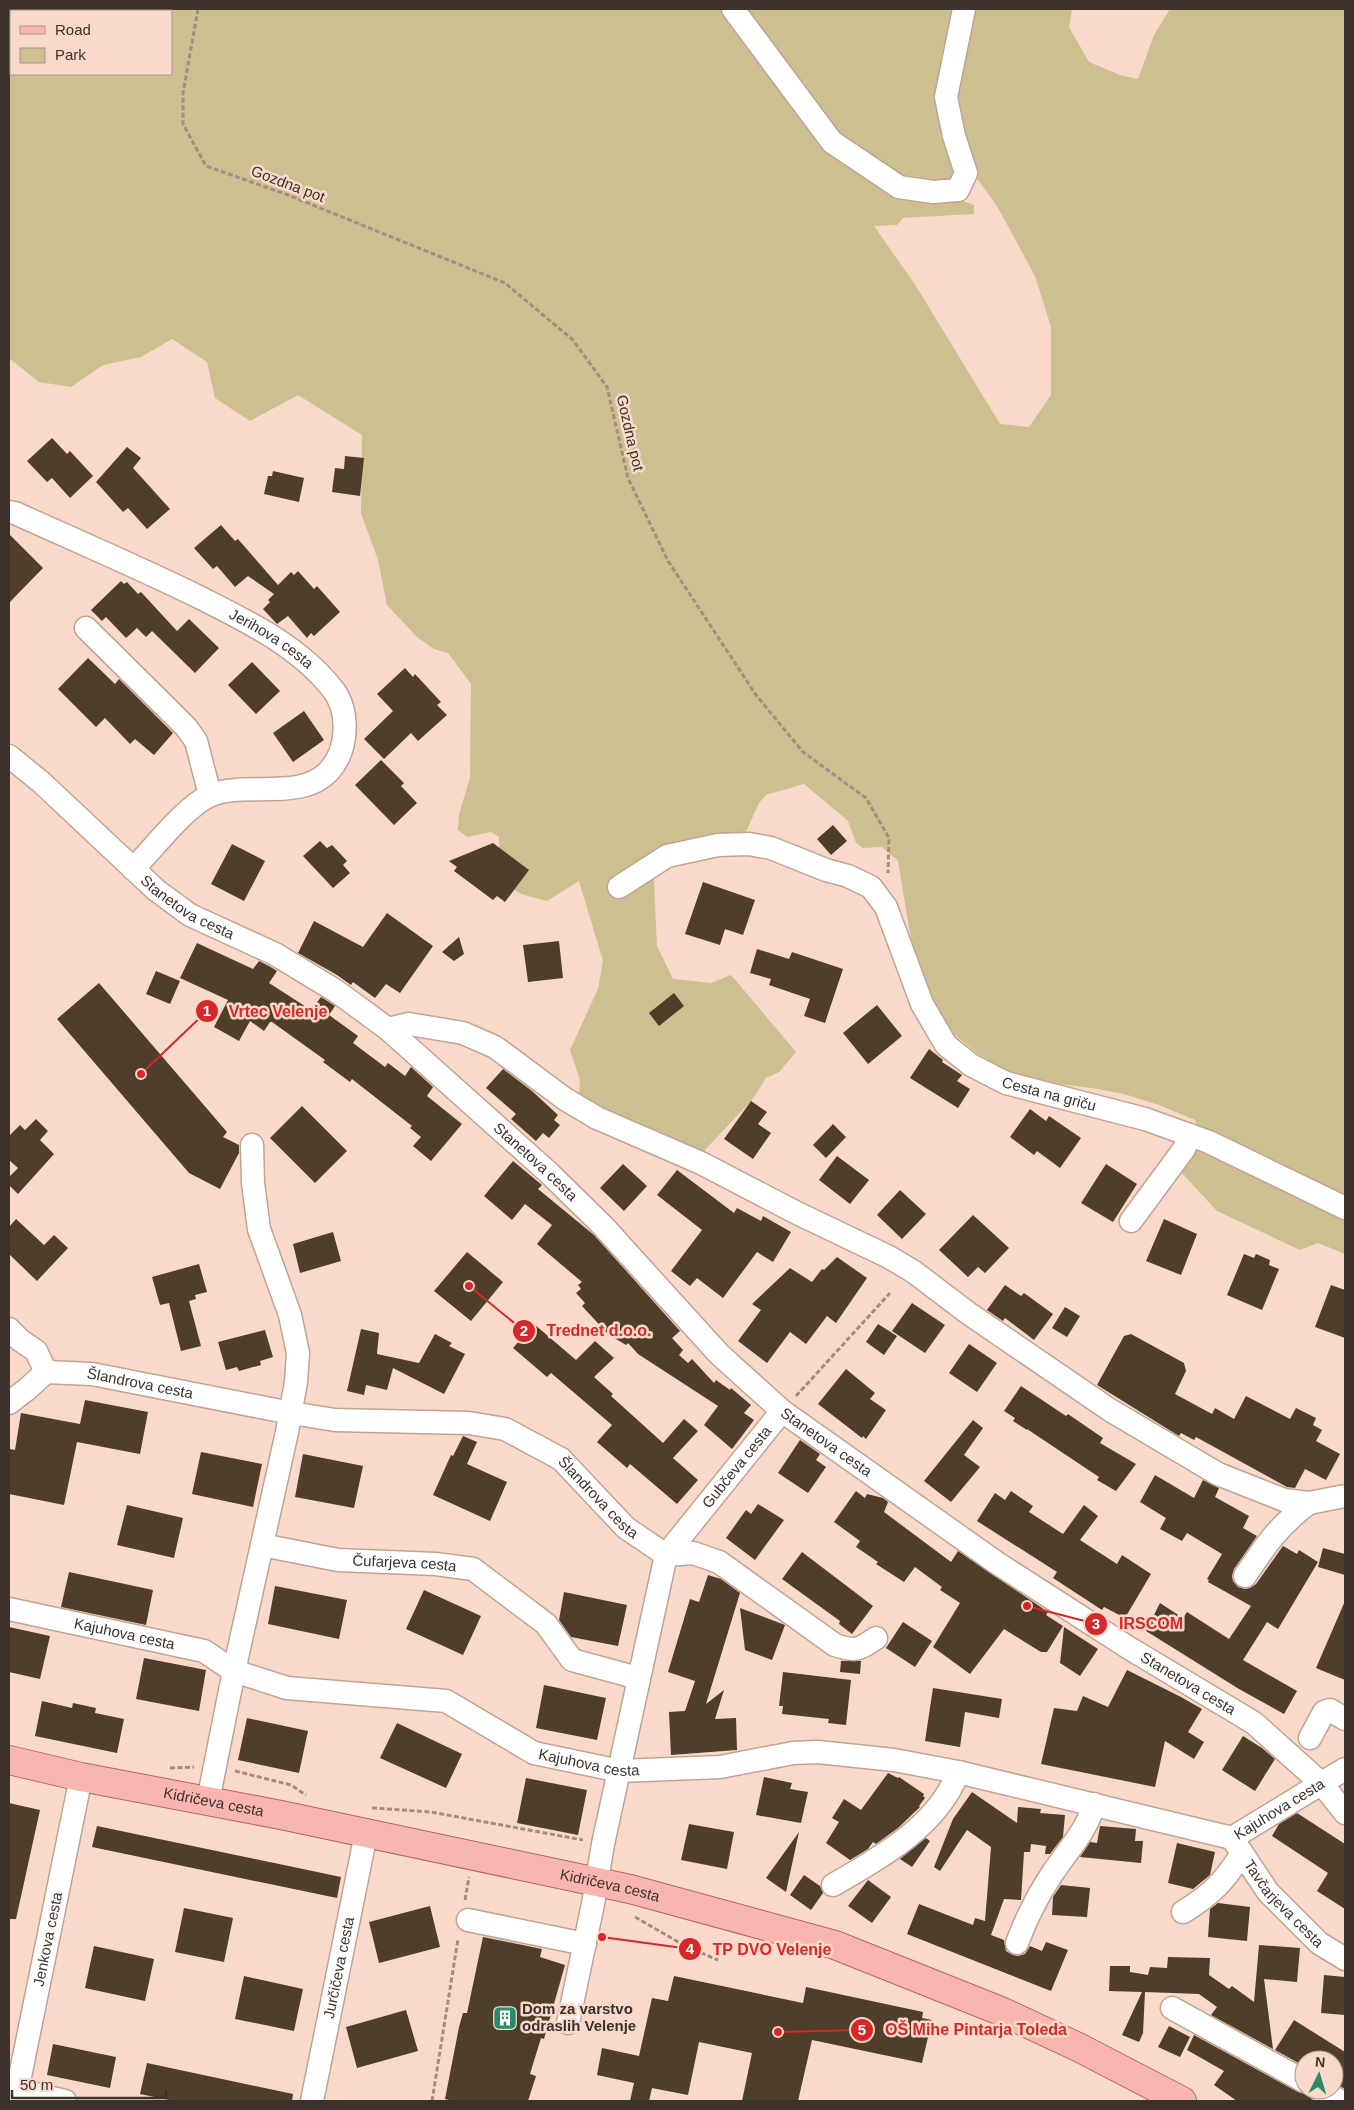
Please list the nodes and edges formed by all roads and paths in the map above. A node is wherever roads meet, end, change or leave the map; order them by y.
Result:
1 (198, 9) edge
2 (732, 9) edge
3 (964, 9) edge
4 (11, 507) edge
5 (86, 628) dead end
6 (9, 756) edge
7 (210, 795) junction
8 (134, 869) junction
9 (619, 887) dead end
10 (886, 906) junction
11 (388, 1029) junction
12 (1190, 1135) junction
13 (252, 1145) dead end
14 (1345, 1208) edge
15 (1131, 1221) dead end
16 (890, 1292) dead end
17 (9, 1329) edge
18 (46, 1372) junction
19 (9, 1403) edge
20 (782, 1411) junction
21 (291, 1413) junction
22 (1345, 1496) edge
23 (1309, 1503) junction
24 (262, 1545) junction
25 (666, 1555) junction
26 (1244, 1576) dead end
27 (9, 1609) edge
28 (876, 1638) dead end
29 (234, 1671) junction
30 (638, 1678) junction
31 (1345, 1718) edge
32 (1310, 1738) dead end
33 (9, 1760) edge
34 (214, 1766) junction
35 (162, 1769) dead end
36 (1345, 1769) edge
37 (620, 1770) junction
38 (958, 1772) junction
39 (81, 1777) junction
40 (1322, 1784) junction
41 (313, 1800) dead end
42 (208, 1801) junction
43 (1094, 1804) junction
44 (1345, 1813) edge
45 (366, 1821) junction
46 (603, 1844) junction
47 (1237, 1846) junction
48 (469, 1876) dead end
49 (596, 1884) junction
50 (833, 1885) dead end
51 (1183, 1912) dead end
52 (628, 1914) dead end
53 (464, 1920) junction
54 (1017, 1943) dead end
55 (584, 1944) junction
56 (1345, 1958) edge
57 (718, 1960) dead end
58 (1172, 2008) dead end
59 (568, 2022) dead end
60 (1294, 2075) edge
61 (13, 2093) edge
62 (65, 2101) edge
63 (312, 2101) edge
64 (432, 2101) edge
65 (1182, 2101) edge

1 - 10 path, Gozdna pot
2 - 3 street
4 - 7 street, Jerihova cesta
5 - 7 street
6 - 8 street, Stanetova cesta
7 - 8 street, Jerihova cesta
8 - 11 street, Stanetova cesta
9 - 10 street, Cesta na griču
10 - 12 street, Cesta na griču
11 - 20 street, Stanetova cesta
11 - 23 street
12 - 14 street, Cesta na griču
12 - 15 street
13 - 21 street
16 - 20 path, Gubčeva cesta
17 - 18 street
18 - 19 street
18 - 21 street, Šlandrova cesta
20 - 25 street, Gubčeva cesta
20 - 40 street, Stanetova cesta
21 - 24 street
21 - 25 street, Šlandrova cesta
22 - 23 street
23 - 26 street
24 - 29 street
24 - 30 street, Čufarjeva cesta
25 - 28 street
25 - 30 street
27 - 29 street, Kajuhova cesta
29 - 34 street
29 - 37 street, Kajuhova cesta
30 - 37 street
31 - 32 street
33 - 39 main road, Kidričeva cesta
34 - 35 path
34 - 41 path
34 - 42 street
36 - 40 street, Kajuhova cesta
37 - 38 street, Kajuhova cesta
37 - 46 street
38 - 43 street, Kajuhova cesta
38 - 50 street
39 - 42 main road, Kidričeva cesta
39 - 61 street, Jenkova cesta
40 - 44 street, Stanetova cesta
40 - 47 street, Kajuhova cesta
42 - 45 main road, Kidričeva cesta
43 - 47 street, Kajuhova cesta
43 - 54 street
45 - 46 path
45 - 49 main road, Kidričeva cesta
45 - 63 street, Jurčičeva cesta
46 - 49 street
47 - 51 street
47 - 56 street, Tavčarjeva cesta
48 - 53 path
49 - 55 street
49 - 65 main road, Kidričeva cesta
52 - 57 path
53 - 55 street
53 - 64 path
55 - 59 street
58 - 60 street
61 - 62 street

